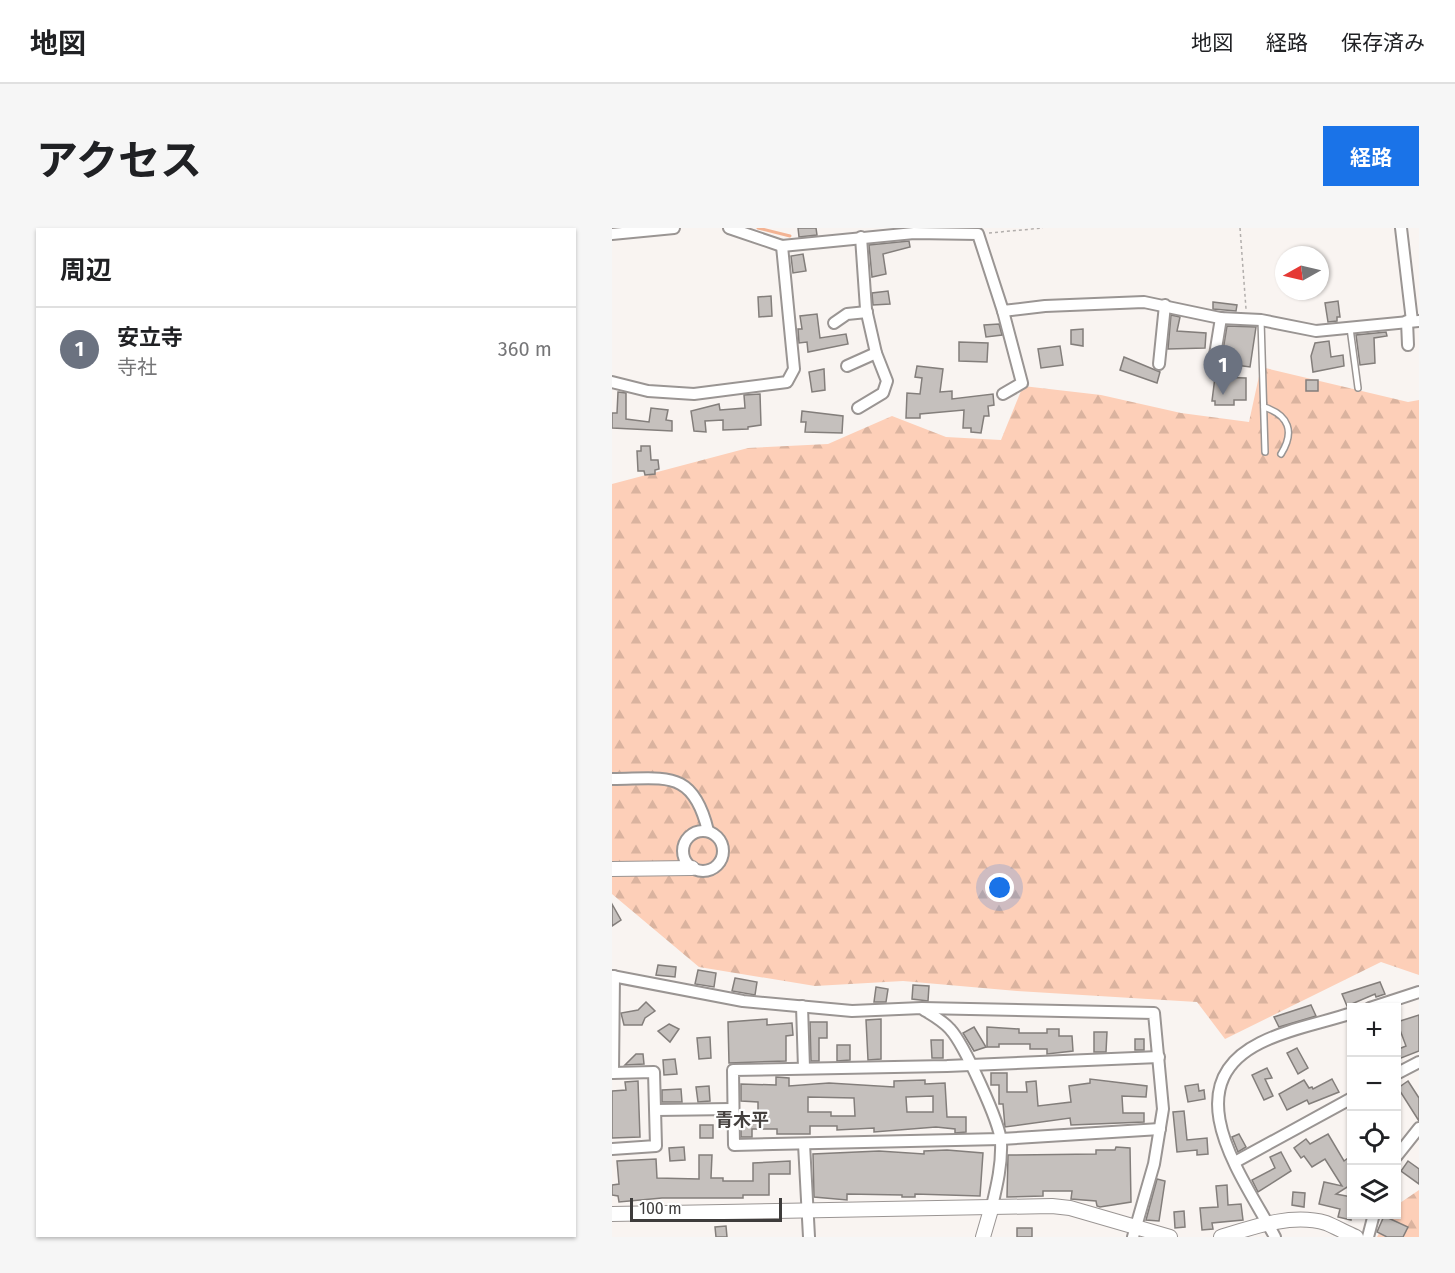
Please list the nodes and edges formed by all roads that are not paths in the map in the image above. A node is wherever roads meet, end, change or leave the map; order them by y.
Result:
1 (674, 228) edge
2 (729, 228) edge
3 (1401, 228) edge
4 (612, 234) edge
5 (839, 234) edge
6 (861, 237) junction
7 (782, 246) junction
8 (1166, 305) junction
9 (867, 312) junction
10 (1003, 312) junction
11 (1221, 318) junction
12 (1261, 320) junction
13 (1413, 321) edge
14 (834, 322) dead end
15 (1350, 328) junction
16 (1408, 345) dead end
17 (876, 352) junction
18 (1214, 361) dead end
19 (1159, 364) dead end
20 (847, 366) dead end
21 (612, 382) edge
22 (1358, 388) dead end
23 (1003, 394) dead end
24 (1264, 407) junction
25 (858, 408) dead end
26 (1265, 452) dead end
27 (1281, 454) dead end
28 (612, 779) edge
29 (708, 831) junction
30 (692, 868) junction
31 (612, 869) edge
32 (613, 976) edge
33 (1419, 992) edge
34 (1385, 1003) edge
35 (802, 1006) junction
36 (922, 1008) junction
37 (1347, 1015) edge
38 (1159, 1057) junction
39 (1419, 1062) edge
40 (969, 1065) junction
41 (804, 1068) junction
42 (1401, 1071) edge
43 (613, 1073) edge
44 (1347, 1101) edge
45 (732, 1109) junction
46 (656, 1110) junction
47 (1419, 1128) edge
48 (1160, 1129) junction
49 (1001, 1139) junction
50 (804, 1144) junction
51 (612, 1149) edge
52 (1401, 1151) edge
53 (1235, 1162) junction
54 (992, 1206) junction
55 (807, 1210) junction
56 (612, 1214) edge
57 (1373, 1219) edge
58 (1268, 1223) junction
59 (1134, 1232) edge
60 (809, 1237) edge
61 (983, 1237) edge
62 (1170, 1237) edge
63 (1221, 1237) edge
64 (1275, 1237) edge
65 (1356, 1237) edge
66 (1368, 1237) edge

1 - 4 street
2 - 7 street
3 - 13 street
5 - 6 street
5 - 7 street
6 - 9 street
6 - 10 street
7 - 21 street
8 - 10 street
8 - 11 street
8 - 19 street
9 - 14 street
9 - 17 street
10 - 23 street
11 - 12 street
11 - 18 street
12 - 15 street
12 - 24 lane
13 - 15 street
13 - 16 street
15 - 22 lane
17 - 20 street
17 - 25 street
24 - 26 lane
24 - 27 lane
28 - 29 street
29 - 30 street
29 - 30 street
30 - 31 street
32 - 35 street
32 - 43 street
33 - 34 street
35 - 36 street
35 - 41 street
36 - 38 street
36 - 40 street
37 - 53 street
38 - 40 street
38 - 48 street
39 - 42 street
40 - 41 street
40 - 49 street
41 - 45 street
43 - 46 street
44 - 53 street
45 - 46 street
45 - 50 street
46 - 51 street
47 - 52 street
48 - 49 street
48 - 59 street
49 - 50 street
49 - 54 street
50 - 55 street
53 - 58 street
54 - 55 street
54 - 59 street
54 - 61 street
55 - 56 street
55 - 60 street
57 - 66 street
58 - 63 street
58 - 64 street
58 - 65 street
59 - 62 street

